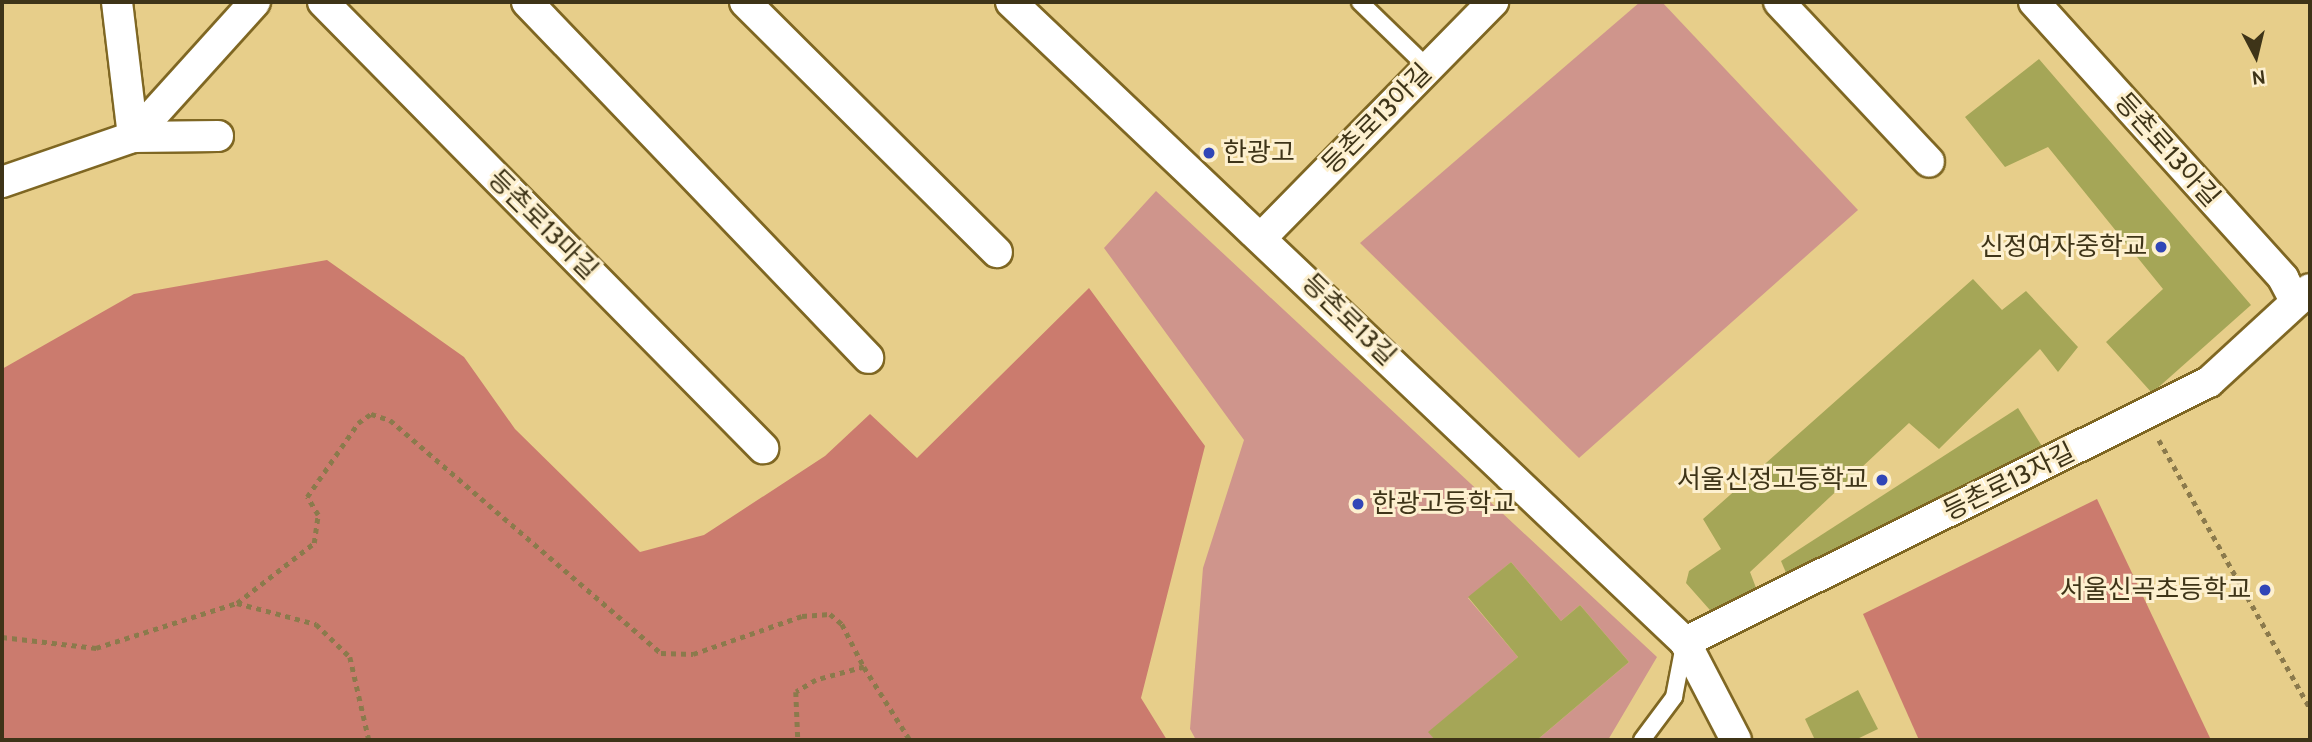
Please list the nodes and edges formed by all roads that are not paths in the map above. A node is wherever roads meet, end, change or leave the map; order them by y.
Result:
1 (117, 2) edge
2 (255, 2) edge
3 (323, 2) edge
4 (527, 2) edge
5 (745, 2) edge
6 (1011, 2) edge
7 (1360, 2) edge
8 (1493, 2) edge
9 (1779, 2) edge
10 (2034, 2) edge
11 (1428, 68) junction
12 (219, 136) dead end
13 (134, 137) junction
14 (1929, 162) dead end
15 (2, 182) edge
16 (1262, 237) junction
17 (997, 252) dead end
18 (2303, 295) edge
19 (868, 358) dead end
20 (763, 449) dead end
21 (1685, 642) junction
22 (1642, 740) edge
23 (1736, 740) edge

1 - 13 street
2 - 13 street
3 - 20 street, 등촌로13마길
4 - 19 street
5 - 17 street
6 - 16 street, 등촌로13길
7 - 11 lane
8 - 11 street, 등촌로13아길
9 - 14 street
10 - 18 street, 등촌로13아길
11 - 16 street, 등촌로13아길
12 - 13 street
13 - 15 street
16 - 21 street, 등촌로13길
18 - 21 street, 등촌로13자길
21 - 22 lane
21 - 23 street, 등촌로13길

